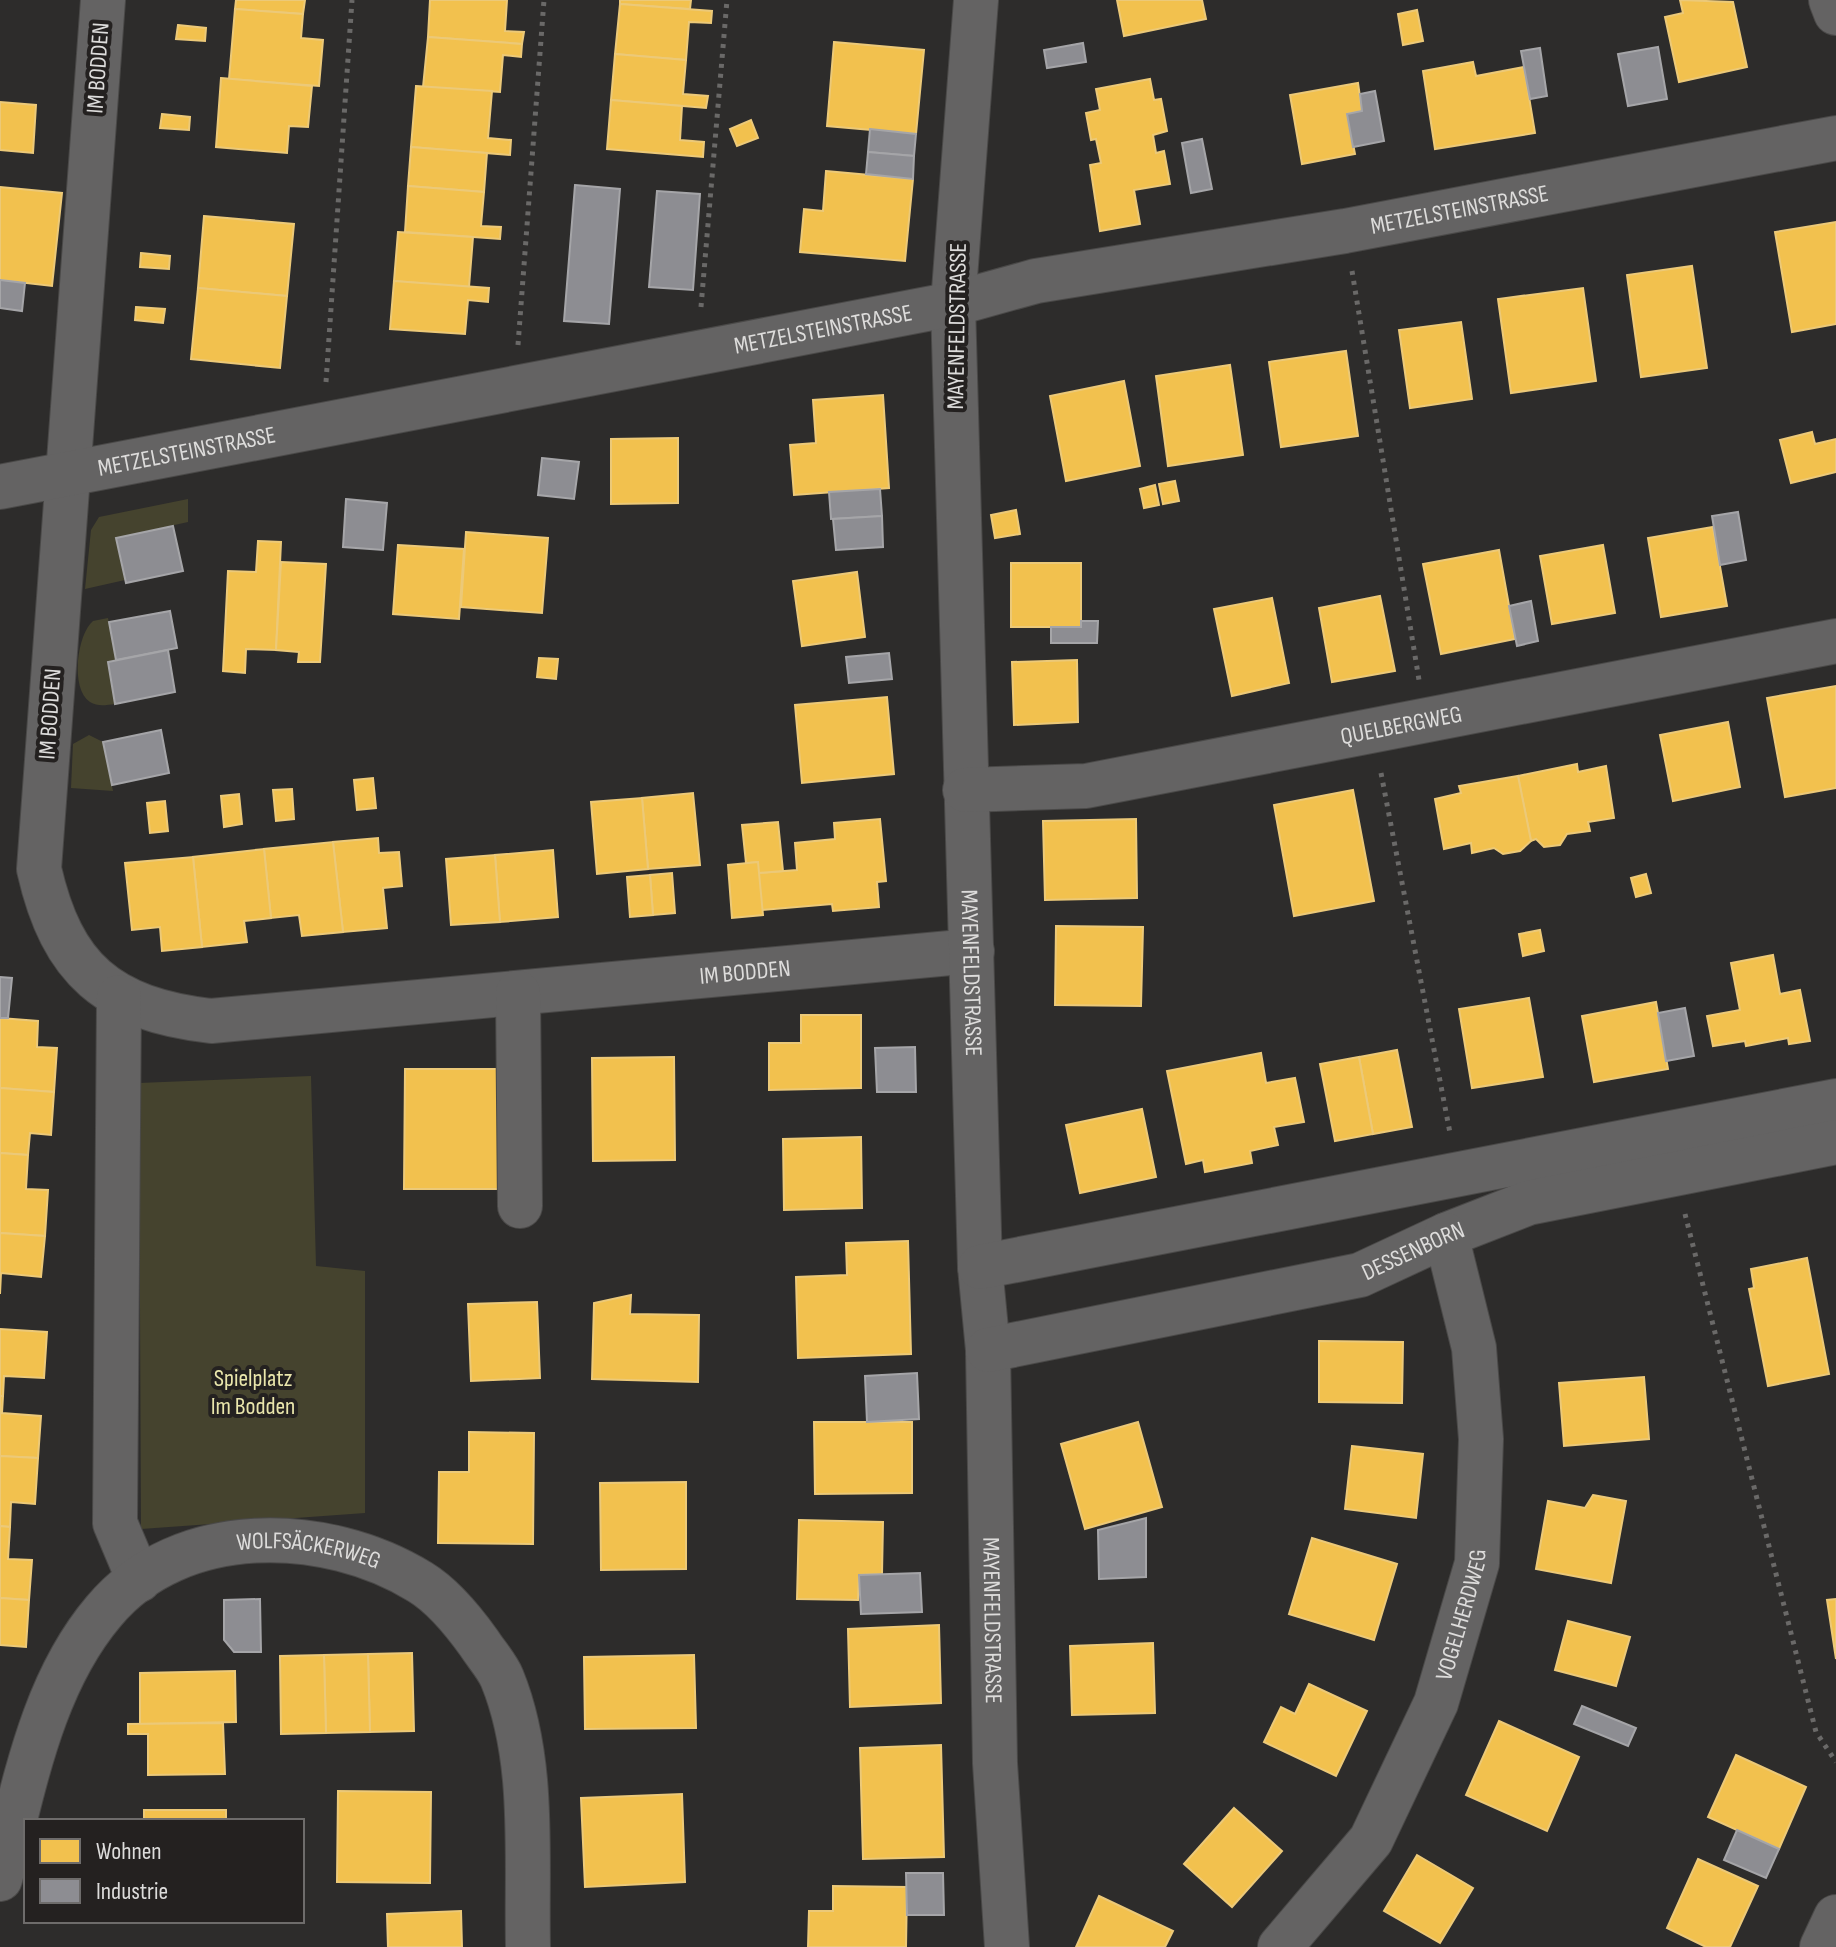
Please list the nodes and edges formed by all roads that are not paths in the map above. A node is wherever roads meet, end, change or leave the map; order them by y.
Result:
1 (103, 0) edge
2 (976, 0) edge
3 (1831, 0) edge
4 (1836, 13) edge
5 (1836, 138) edge
6 (953, 304) junction
7 (68, 473) junction
8 (0, 487) edge
9 (1836, 641) edge
10 (965, 790) junction
11 (972, 951) junction
12 (518, 993) junction
13 (119, 997) junction
14 (1836, 1101) edge
15 (1836, 1142) edge
16 (520, 1206) dead end
17 (1446, 1235) junction
18 (980, 1267) junction
19 (988, 1350) junction
20 (139, 1580) junction
21 (0, 1879) edge
22 (1836, 1917) edge
23 (528, 1947) edge
24 (1007, 1947) edge
25 (1280, 1947) edge
26 (1822, 1947) edge

1 - 7 street, IM BODDEN
2 - 6 street, MAYENFELDSTRASSE
3 - 4 street
5 - 6 street, METZELSTEINSTRASSE
6 - 7 street, METZELSTEINSTRASSE
6 - 10 street, MAYENFELDSTRASSE
7 - 8 street, METZELSTEINSTRASSE
7 - 13 street, IM BODDEN
9 - 10 street, QUELBERGWEG
10 - 11 street, MAYENFELDSTRASSE
11 - 12 street, IM BODDEN
11 - 18 street, MAYENFELDSTRASSE
12 - 13 street, IM BODDEN
12 - 16 street
13 - 20 street
14 - 18 street
15 - 17 street, DESSENBORN
17 - 19 street, DESSENBORN
17 - 25 street, VOGELHERDWEG
18 - 19 street, MAYENFELDSTRASSE
19 - 24 street, MAYENFELDSTRASSE
20 - 21 street, WOLFSÄCKERWEG
20 - 23 street, WOLFSÄCKERWEG
22 - 26 street

